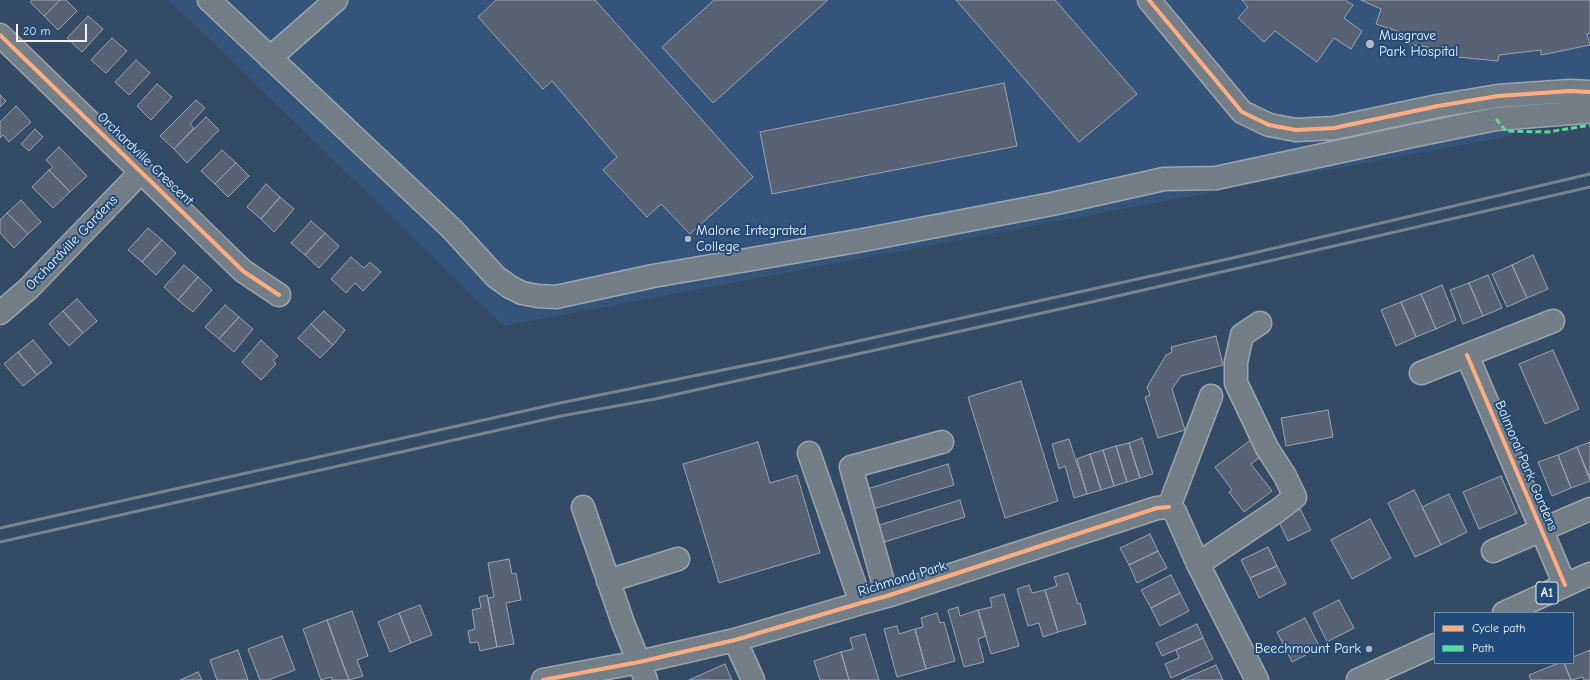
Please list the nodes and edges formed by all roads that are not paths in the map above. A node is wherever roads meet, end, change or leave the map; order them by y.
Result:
1 (209, 0) edge
2 (336, 0) edge
3 (1149, 0) edge
4 (0, 35) edge
5 (270, 58) junction
6 (1590, 92) edge
7 (1590, 110) edge
8 (142, 171) junction
9 (279, 295) dead end
10 (0, 313) edge
11 (1553, 321) dead end
12 (1260, 323) dead end
13 (1467, 355) junction
14 (1421, 373) dead end
15 (1211, 396) dead end
16 (942, 442) dead end
17 (810, 453) dead end
18 (583, 507) dead end
19 (1169, 507) junction
20 (1590, 509) edge
21 (1542, 530) junction
22 (1493, 551) dead end
23 (678, 559) dead end
24 (1198, 564) junction
25 (1590, 574) edge
26 (608, 581) junction
27 (1565, 585) junction
28 (887, 596) junction
29 (861, 603) junction
30 (1506, 612) edge
31 (735, 640) junction
32 (1434, 645) edge
33 (642, 671) edge
34 (544, 680) edge
35 (753, 680) edge
36 (1257, 680) edge
37 (1358, 680) edge

1 - 5 street
2 - 5 street
3 - 6 street
4 - 8 street, Orchardville Crescent
5 - 7 street
8 - 9 street, Orchardville Crescent
8 - 10 street, Orchardville Gardens
11 - 13 street
12 - 24 street
13 - 14 street
13 - 21 street, Balmoral Park Gardens
15 - 19 street
16 - 28 street
17 - 29 street
18 - 26 street
19 - 24 street
19 - 28 street, Richmond Park
20 - 21 street
21 - 22 street
21 - 27 street, Balmoral Park Gardens
23 - 26 street
24 - 36 street
25 - 27 street, A1
26 - 33 street
27 - 30 street, A1
28 - 29 street, Richmond Park
29 - 31 street, Richmond Park
31 - 33 street, Richmond Park
31 - 35 street
32 - 37 street
33 - 34 street, Richmond Park

